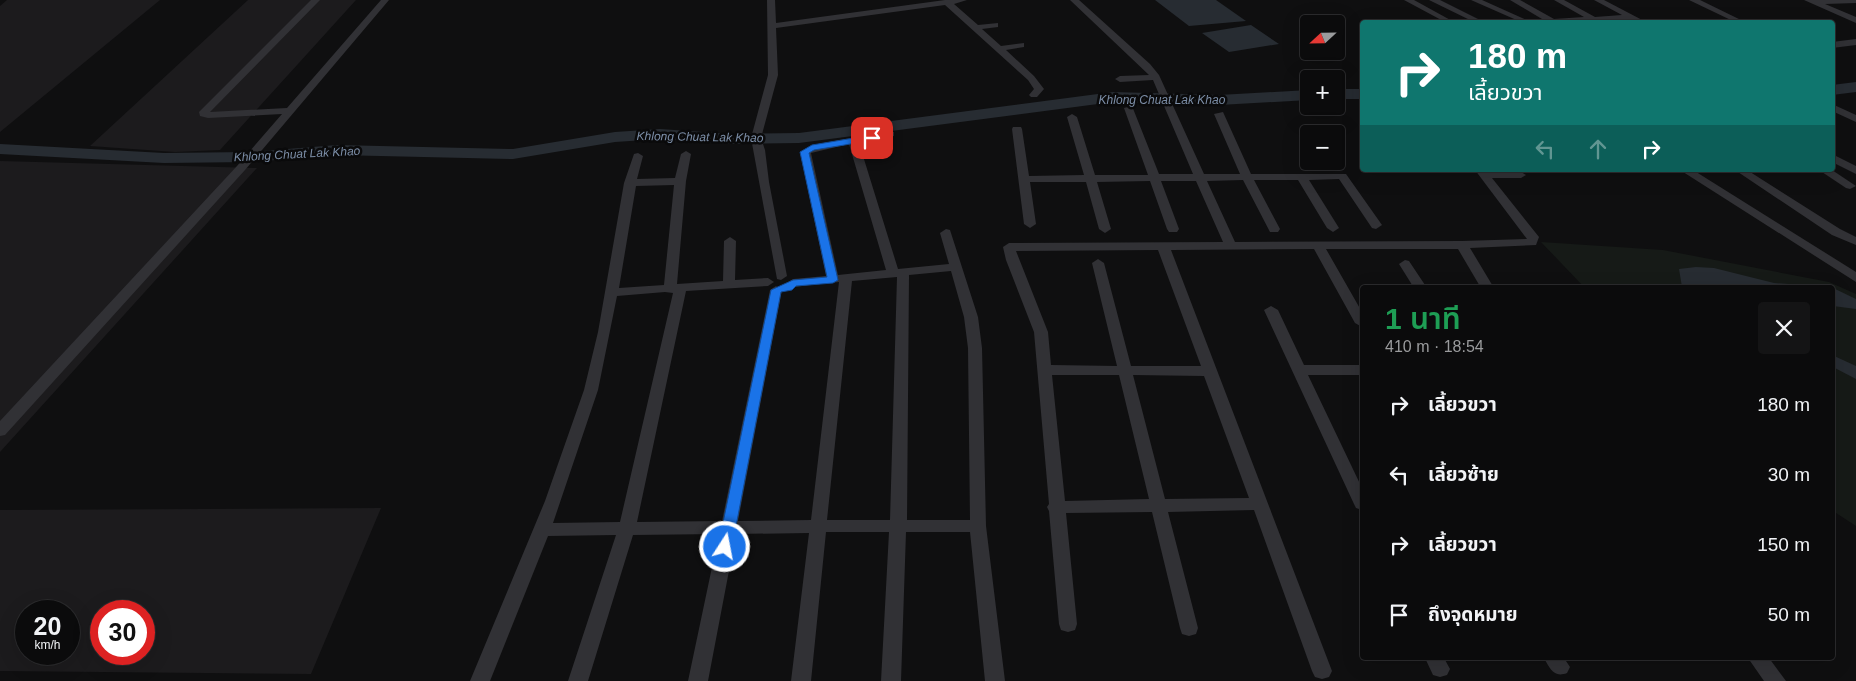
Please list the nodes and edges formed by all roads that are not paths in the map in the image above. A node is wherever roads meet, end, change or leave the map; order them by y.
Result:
1 (316, 0) edge
2 (384, 0) edge
3 (771, 0) edge
4 (963, 0) edge
5 (1074, 0) edge
6 (1408, 0) edge
7 (1433, 0) edge
8 (1475, 0) edge
9 (1514, 0) edge
10 (1558, 0) edge
11 (1598, 0) edge
12 (1692, 0) edge
13 (1855, 0) edge
14 (1811, 1) edge
15 (947, 2) junction
16 (1631, 17) junction
17 (1446, 20) edge
18 (1476, 20) edge
19 (1522, 20) edge
20 (1549, 20) edge
21 (1595, 20) edge
22 (1606, 20) edge
23 (1638, 20) edge
24 (1737, 20) edge
25 (1856, 20) edge
26 (994, 25) dead end
27 (772, 26) junction
28 (975, 28) junction
29 (1856, 42) edge
30 (1020, 45) dead end
31 (1835, 45) edge
32 (999, 49) junction
33 (1156, 77) junction
34 (1120, 79) dead end
35 (1034, 95) dead end
36 (1129, 108) dead end
37 (1835, 108) edge
38 (289, 111) junction
39 (1219, 114) dead end
40 (1072, 117) dead end
41 (1856, 119) edge
42 (757, 128) joint
43 (1017, 129) dead end
44 (890, 134) dead end
45 (854, 142) junction
46 (760, 150) joint
47 (686, 154) dead end
48 (638, 156) dead end
49 (1835, 159) edge
50 (1856, 170) edge
51 (1482, 172) edge
52 (1688, 172) edge
53 (1743, 172) edge
54 (1827, 172) edge
55 (1521, 175) dead end
56 (1247, 177) junction
57 (1302, 177) junction
58 (1154, 178) junction
59 (1200, 178) junction
60 (1023, 179) junction
61 (1090, 179) junction
62 (680, 181) junction
63 (630, 183) junction
64 (1850, 186) dead end
65 (1030, 224) dead end
66 (1376, 225) dead end
67 (1274, 228) dead end
68 (1333, 228) dead end
69 (1173, 229) dead end
70 (1105, 230) dead end
71 (946, 232) dead end
72 (730, 241) dead end
73 (1856, 241) edge
74 (1317, 244) junction
75 (1230, 245) junction
76 (1462, 245) junction
77 (1164, 246) junction
78 (1098, 263) dead end
79 (1405, 264) dead end
80 (956, 267) junction
81 (898, 273) junction
82 (1856, 278) edge
83 (840, 279) junction
84 (775, 283) junction
85 (728, 285) junction
86 (1419, 285) edge
87 (1486, 285) edge
88 (675, 289) junction
89 (612, 292) junction
90 (1271, 310) dead end
91 (1360, 319) edge
92 (1044, 370) junction
93 (1125, 370) junction
94 (1299, 370) junction
95 (1360, 370) edge
96 (1210, 371) junction
97 (0, 432) edge
98 (1360, 500) edge
99 (1259, 504) junction
100 (1159, 506) junction
101 (1055, 507) junction
102 (818, 526) junction
103 (978, 526) junction
104 (898, 527) junction
105 (729, 528) junction
106 (627, 529) junction
107 (543, 530) junction
108 (1068, 624) dead end
109 (1189, 628) dead end
110 (1760, 660) edge
111 (1322, 671) dead end
112 (480, 681) edge
113 (578, 681) edge
114 (698, 681) edge
115 (800, 681) edge
116 (891, 681) edge
117 (995, 681) edge
118 (1776, 681) edge

1 - 38 street
2 - 38 street
3 - 27 street
4 - 15 street
5 - 33 street
6 - 17 street
7 - 18 street
8 - 19 street
9 - 20 street
10 - 21 street
11 - 16 street
12 - 24 street
13 - 14 street
14 - 25 street
15 - 27 street
15 - 28 street
16 - 22 street
16 - 23 street
26 - 28 street
27 - 42 street
28 - 32 street
29 - 31 street
30 - 32 street
32 - 35 street
33 - 34 street
33 - 59 street
36 - 58 street
37 - 41 street
38 - 97 street
39 - 56 street
40 - 61 street
42 - 46 street
43 - 60 street
44 - 45 street
45 - 81 street
45 - 83 street
46 - 84 street
47 - 62 street
48 - 63 street
49 - 50 street
51 - 55 street
51 - 76 street
52 - 82 street
53 - 73 street
54 - 64 street
56 - 57 street
56 - 59 street
56 - 67 street
57 - 66 street
57 - 68 street
58 - 59 street
58 - 61 street
58 - 69 street
59 - 75 street
60 - 61 street
60 - 65 street
61 - 70 street
62 - 63 street
62 - 88 street
63 - 89 street
71 - 80 street
72 - 85 street
74 - 75 street
74 - 76 street
74 - 91 street
75 - 77 street
76 - 87 street
77 - 92 street
77 - 96 street
78 - 93 street
79 - 86 street
80 - 81 street
80 - 103 street
81 - 83 street
81 - 104 street
83 - 84 street
83 - 102 street
84 - 85 street
84 - 105 street
85 - 88 street
88 - 89 street
88 - 106 street
89 - 107 street
90 - 94 street
92 - 93 street
92 - 101 street
93 - 96 street
93 - 100 street
94 - 95 street
94 - 98 street
96 - 99 street
99 - 100 street
99 - 111 street
100 - 101 street
100 - 109 street
101 - 108 street
102 - 104 street
102 - 105 street
102 - 115 street
103 - 104 street
103 - 117 street
104 - 116 street
105 - 106 street
105 - 114 street
106 - 107 street
106 - 113 street
107 - 112 street
110 - 118 street

